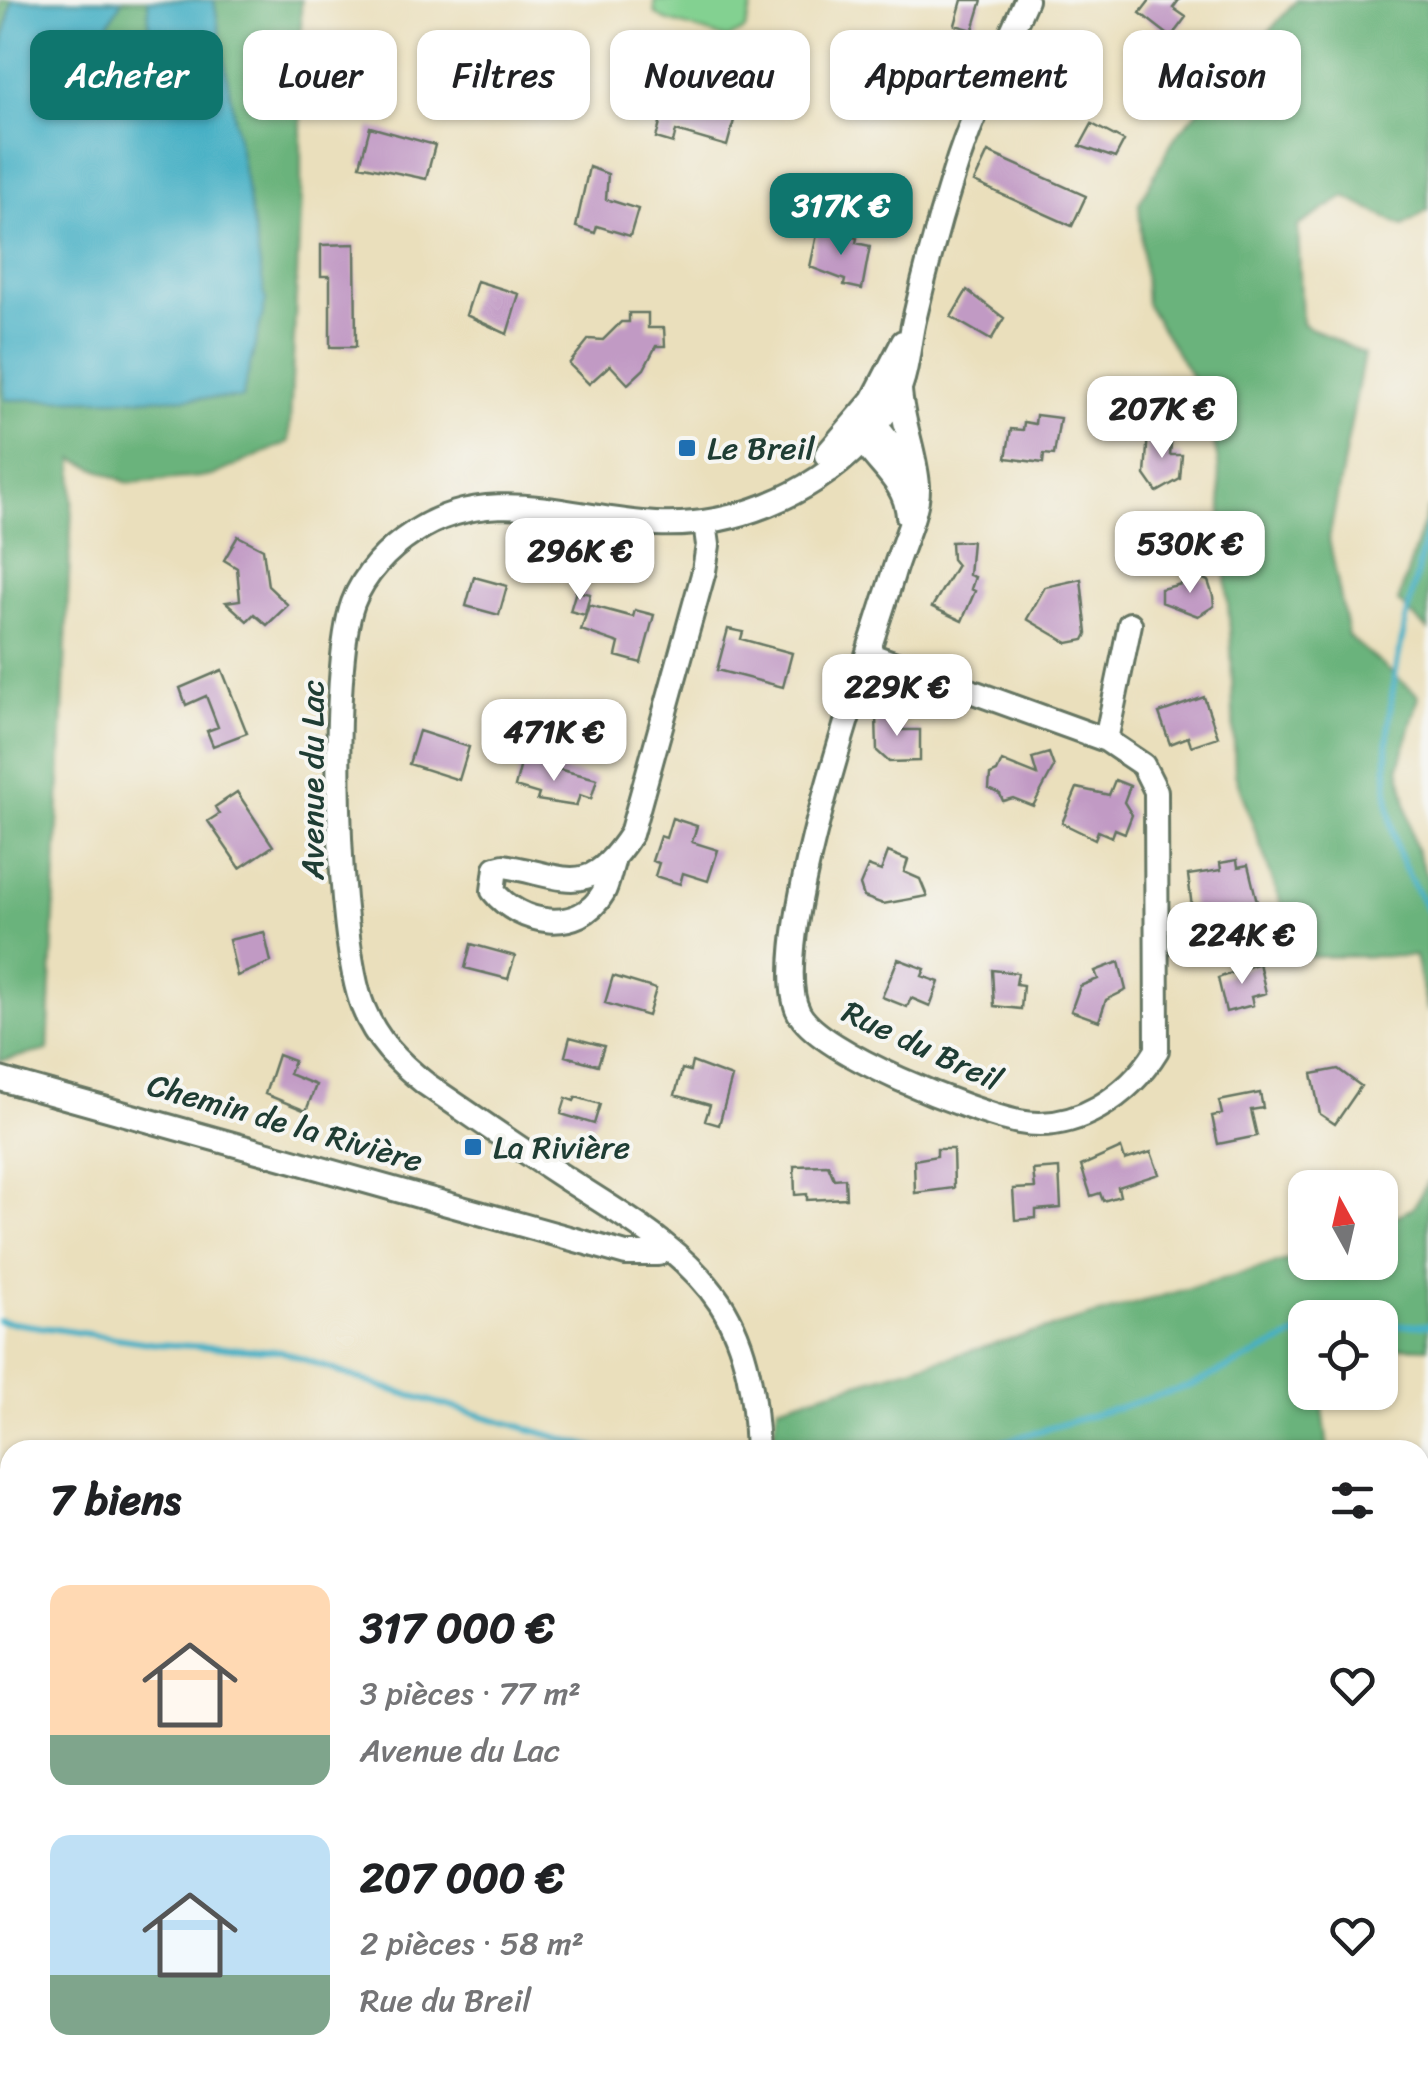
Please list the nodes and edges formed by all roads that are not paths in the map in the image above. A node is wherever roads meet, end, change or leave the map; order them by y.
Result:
1 (1026, 0) edge
2 (913, 321) junction
3 (900, 390) junction
4 (864, 431) junction
5 (914, 473) junction
6 (909, 520) junction
7 (705, 523) junction
8 (1130, 624) dead end
9 (868, 654) junction
10 (1106, 740) junction
11 (612, 862) junction
12 (0, 1079) edge
13 (666, 1248) junction
14 (756, 1440) edge

1 - 2 street, Avenue du Lac
2 - 3 street, Avenue du Lac
2 - 4 street, Avenue du Lac
3 - 4 street, Avenue du Lac
3 - 5 street, Rue du Breil
4 - 5 street
4 - 6 street
4 - 7 street, Avenue du Lac
5 - 6 street, Rue du Breil
6 - 9 street, Rue du Breil
7 - 11 street
7 - 13 street, Avenue du Lac
8 - 10 street
9 - 10 street, Rue du Breil
9 - 10 street, Rue du Breil
11 - 11 street
12 - 13 street, Chemin de la Rivière
13 - 14 street, Avenue du Lac

